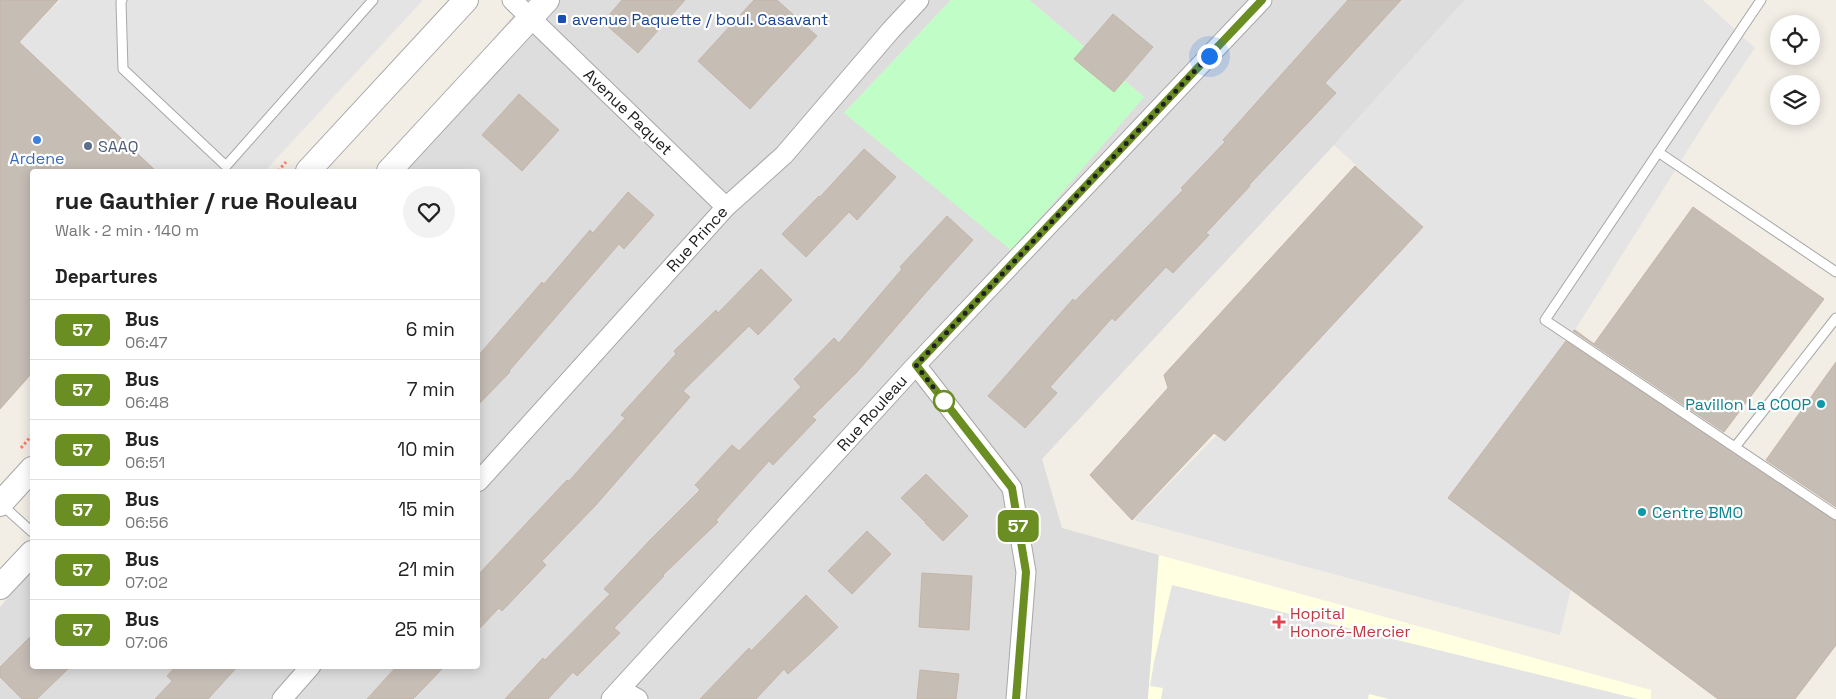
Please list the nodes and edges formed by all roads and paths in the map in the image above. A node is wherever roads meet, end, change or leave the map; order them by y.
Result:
1 (122, 0) edge
2 (372, 0) edge
3 (466, 0) edge
4 (512, 0) edge
5 (547, 0) edge
6 (919, 0) edge
7 (1262, 0) edge
8 (1761, 0) edge
9 (530, 18) junction
10 (1658, 152) junction
11 (225, 168) edge
12 (310, 169) edge
13 (391, 169) edge
14 (726, 207) junction
15 (1836, 272) edge
16 (1836, 318) edge
17 (916, 365) junction
18 (1734, 447) junction
19 (30, 471) edge
20 (480, 480) edge
21 (0, 504) edge
22 (1836, 516) edge
23 (30, 530) edge
24 (30, 555) edge
25 (0, 587) edge
26 (308, 669) edge
27 (616, 694) edge
28 (282, 699) edge
29 (638, 699) edge
30 (1016, 699) edge

1 - 11 lane
2 - 11 lane
3 - 12 street
4 - 9 street, Avenue Paquet
5 - 9 street
6 - 14 street, Rue Prince
7 - 17 street, Rue Rouleau
8 - 10 lane
9 - 13 street
9 - 14 street, Avenue Paquet
10 - 15 lane
10 - 18 lane
14 - 20 street, Rue Prince
16 - 18 lane
17 - 27 street, Rue Rouleau
17 - 30 street
18 - 22 lane
19 - 21 street
21 - 23 lane
24 - 25 street
26 - 28 street
27 - 29 street

